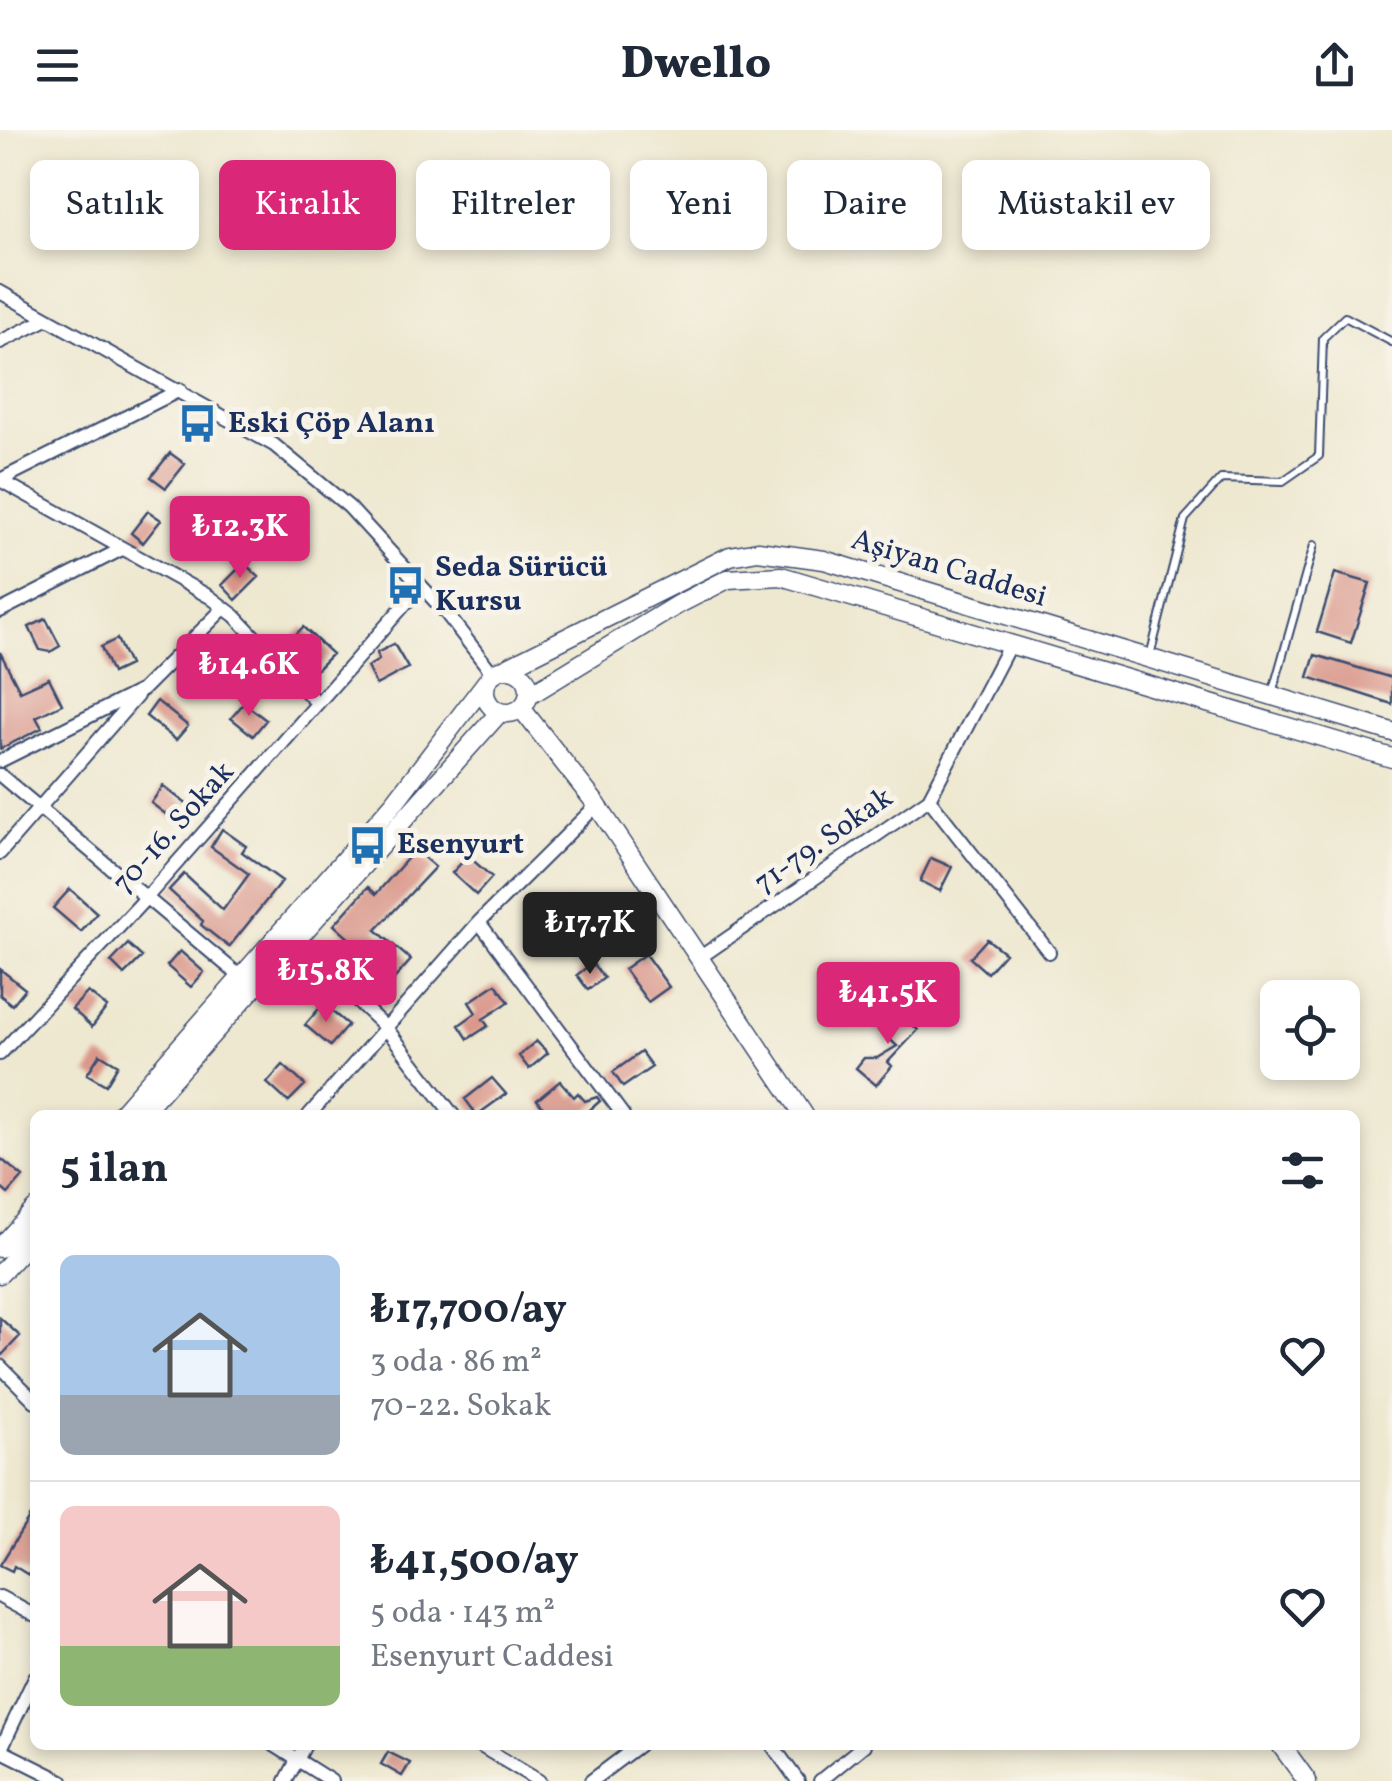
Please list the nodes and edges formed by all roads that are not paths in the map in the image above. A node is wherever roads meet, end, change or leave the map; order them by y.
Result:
1 (0, 292) edge
2 (47, 319) junction
3 (0, 342) edge
4 (1392, 342) edge
5 (180, 390) junction
6 (0, 480) edge
7 (1314, 545) dead end
8 (122, 548) junction
9 (420, 586) junction
10 (224, 608) junction
11 (0, 611) edge
12 (1011, 642) junction
13 (1150, 658) junction
14 (495, 674) junction
15 (142, 690) junction
16 (1272, 695) junction
17 (525, 702) junction
18 (317, 703) junction
19 (500, 712) junction
20 (1392, 732) edge
21 (1392, 758) edge
22 (0, 761) edge
23 (0, 775) edge
24 (928, 799) junction
25 (596, 805) junction
26 (39, 808) junction
27 (0, 853) edge
28 (146, 898) junction
29 (479, 922) junction
30 (295, 942) junction
31 (1049, 952) dead end
32 (702, 956) junction
33 (242, 978) junction
34 (386, 1028) junction
35 (0, 1054) edge
36 (124, 1110) edge
37 (144, 1110) edge
38 (314, 1110) edge
39 (449, 1110) edge
40 (619, 1110) edge
41 (801, 1110) edge
42 (30, 1215) edge
43 (30, 1241) edge
44 (0, 1248) edge
45 (0, 1274) edge
46 (0, 1366) edge
47 (30, 1396) edge
48 (0, 1597) edge
49 (30, 1613) edge
50 (30, 1687) edge
51 (0, 1750) edge
52 (487, 1750) edge
53 (632, 1750) edge
54 (776, 1750) edge
55 (858, 1750) edge
56 (1285, 1750) edge
57 (302, 1752) edge
58 (62, 1781) edge
59 (286, 1781) edge
60 (331, 1781) edge
61 (539, 1781) edge
62 (591, 1781) edge
63 (798, 1781) edge
64 (820, 1781) edge
65 (1307, 1781) edge

1 - 2 street
2 - 3 street
2 - 5 street
4 - 13 lane
5 - 6 street
5 - 9 street
6 - 8 street
7 - 16 lane
8 - 10 street
8 - 11 street
9 - 14 street
9 - 18 street, 70-16. Sokak
10 - 15 street
10 - 18 street
12 - 17 street, Aşiyan Caddesi
12 - 21 street, Aşiyan Caddesi
12 - 24 street, 71-79. Sokak
13 - 14 street, Aşiyan Caddesi
13 - 16 street, Aşiyan Caddesi
14 - 17 street
14 - 19 street
14 - 33 street
15 - 22 street
15 - 26 street
16 - 20 street, Aşiyan Caddesi
17 - 19 street
17 - 25 street
18 - 28 street, 70-16. Sokak
19 - 30 street
23 - 26 street
24 - 31 street
24 - 32 street, 71-79. Sokak
25 - 29 street
25 - 32 street
26 - 27 street
26 - 28 street
28 - 33 street
28 - 35 street, 70-16. Sokak
29 - 34 street
29 - 40 street
30 - 34 street
30 - 37 street
32 - 41 street
33 - 36 street
34 - 38 street
34 - 39 street
42 - 44 street
43 - 45 street
46 - 47 street
48 - 49 street
50 - 51 street
51 - 58 street
52 - 61 street
53 - 62 street
54 - 63 street
55 - 64 street
56 - 65 street
57 - 59 street
57 - 60 street

